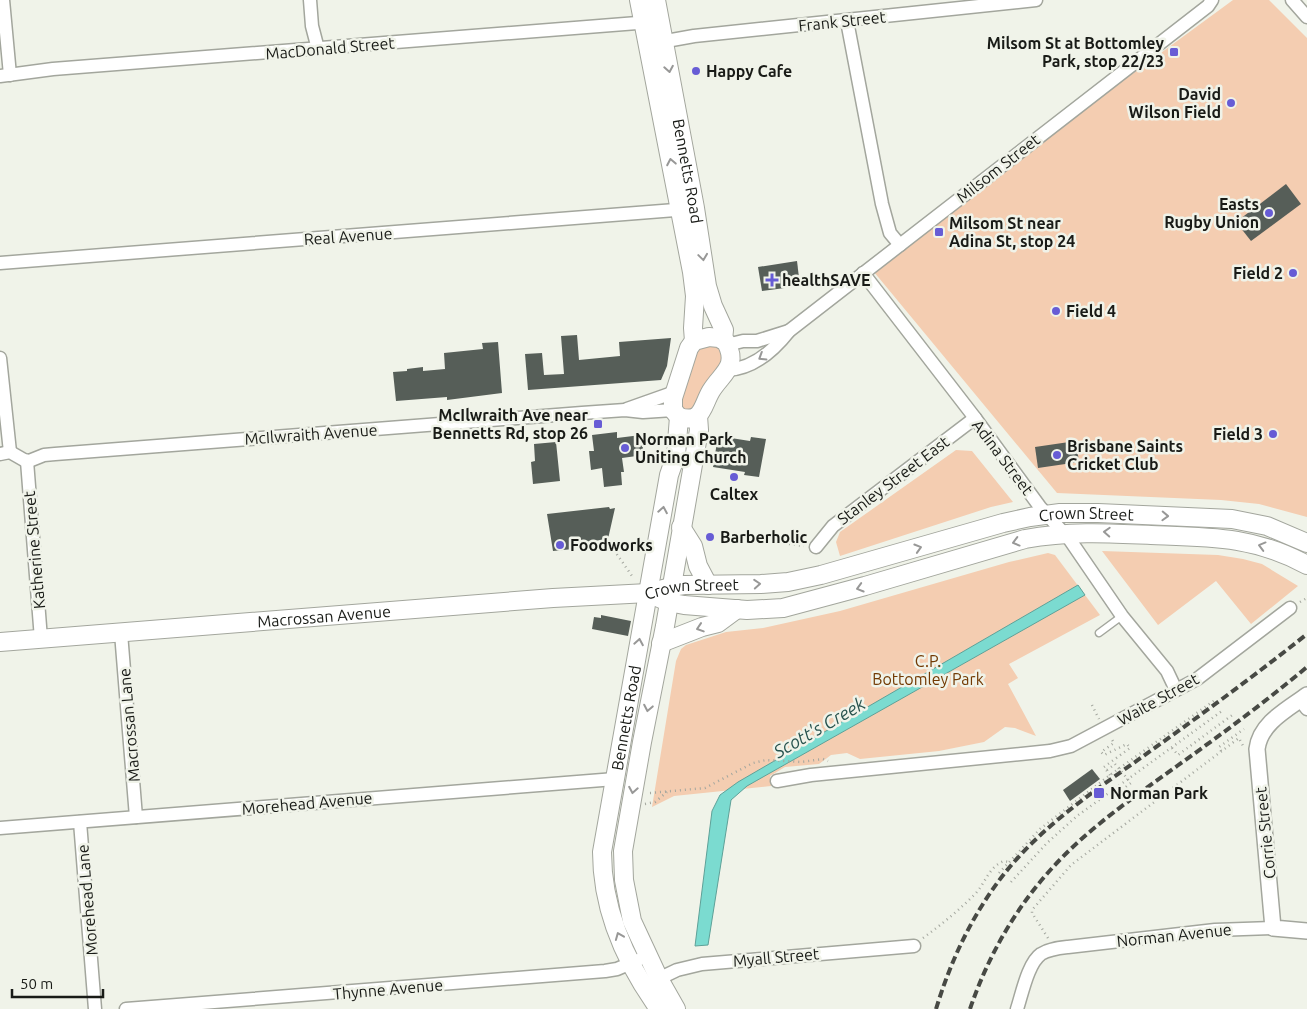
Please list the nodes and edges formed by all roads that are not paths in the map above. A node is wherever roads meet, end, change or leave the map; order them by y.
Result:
1 (3, 0) edge
2 (310, 0) edge
3 (639, 0) edge
4 (656, 0) edge
5 (1036, 0) edge
6 (1222, 0) edge
7 (1282, 0) edge
8 (1207, 2) edge
9 (1294, 3) edge
10 (1307, 17) edge
11 (847, 21) junction
12 (652, 22) junction
13 (656, 43) junction
14 (318, 48) junction
15 (5, 76) edge
16 (688, 209) junction
17 (900, 244) junction
18 (0, 263) edge
19 (863, 273) junction
20 (789, 331) junction
21 (694, 341) junction
22 (725, 342) junction
23 (0, 358) edge
24 (727, 370) junction
25 (676, 406) junction
26 (698, 416) junction
27 (975, 418) junction
28 (5, 453) edge
29 (27, 461) junction
30 (1046, 514) junction
31 (681, 527) junction
32 (1064, 533) junction
33 (1307, 543) edge
34 (816, 547) road end
35 (1307, 565) edge
36 (708, 585) junction
37 (648, 593) junction
38 (669, 594) junction
39 (1290, 608) dead end
40 (737, 609) junction
41 (1122, 616) junction
42 (121, 633) junction
43 (1098, 633) dead end
44 (41, 639) junction
45 (0, 642) edge
46 (661, 643) junction
47 (1176, 690) junction
48 (1305, 702) edge
49 (615, 779) junction
50 (777, 780) dead end
51 (136, 817) junction
52 (80, 822) junction
53 (0, 828) edge
54 (1273, 928) junction
55 (1307, 931) edge
56 (914, 946) road end
57 (647, 956) junction
58 (631, 963) junction
59 (651, 983) junction
60 (270, 1004) edge
61 (95, 1009) edge
62 (126, 1009) edge
63 (659, 1009) edge
64 (676, 1009) edge
65 (1017, 1009) edge

1 - 15 street
2 - 14 street
3 - 12 main road, Bennetts Road
4 - 12 main road, Bennetts Road
5 - 11 street, Frank Street
6 - 8 street, Milsom Street
7 - 9 street
8 - 17 street, Milsom Street
9 - 10 street
11 - 13 street, Frank Street
11 - 17 street
12 - 13 main road, Bennetts Road
12 - 14 street, MacDonald Street
13 - 16 main road, Bennetts Road
14 - 15 street, MacDonald Street
16 - 18 street, Real Avenue
16 - 21 main road, Bennetts Road
16 -> 22 main road, Bennetts Road
17 - 19 street, Milsom Street
19 - 20 street, Milsom Street
19 - 27 street, Adina Street
20 - 22 street, Milsom Street
20 -> 24 street, Milsom Street
21 - 22 main road
21 - 25 main road, Bennetts Road
22 - 24 main road, Bennetts Road
23 - 28 street
24 - 26 main road
25 - 26 main road
25 - 29 street, McIlwraith Avenue
37 -> 25 main road, Bennetts Road
26 - 31 main road, Bennetts Road
27 - 30 street, Adina Street
27 - 34 street, Stanley Street East
28 - 29 street
29 - 44 street, Katherine Street
30 - 32 street, Adina Street
30 -> 33 main road, Crown Street
36 -> 30 main road, Crown Street
31 - 36 main road
31 - 38 main road, Bennetts Road
35 -> 32 main road, Crown Street
32 -> 40 main road, Crown Street
32 - 41 street, Adina Street
36 - 38 main road, Crown Street
37 - 38 main road, Crown Street
37 - 42 main road, Macrossan Avenue
49 -> 37 main road, Bennetts Road
38 - 40 main road, Crown Street
38 - 46 main road, Bennetts Road
39 - 47 street, Waite Street
40 -> 46 main road
41 - 43 lane
41 - 47 street, Adina Street
42 - 44 main road, Macrossan Avenue
42 - 51 street, Macrossan Lane
44 - 45 main road, Macrossan Avenue
46 -> 57 main road, Bennetts Road
47 - 50 street, Waite Street
48 - 54 street, Corrie Street
49 - 51 street, Morehead Avenue
58 -> 49 main road, Bennetts Road
51 - 52 street, Morehead Avenue
52 - 53 street, Morehead Avenue
52 - 61 street, Morehead Lane
54 - 55 street, Norman Avenue
54 - 65 street, Norman Avenue
56 - 59 street, Myall Street
57 - 58 street, Thynne Avenue
57 - 59 main road, Bennetts Road
58 - 59 main road, Bennetts Road
58 - 60 street, Thynne Avenue
59 - 63 main road, Bennetts Road
59 - 64 main road, Bennetts Road
60 - 62 street, Thynne Avenue

